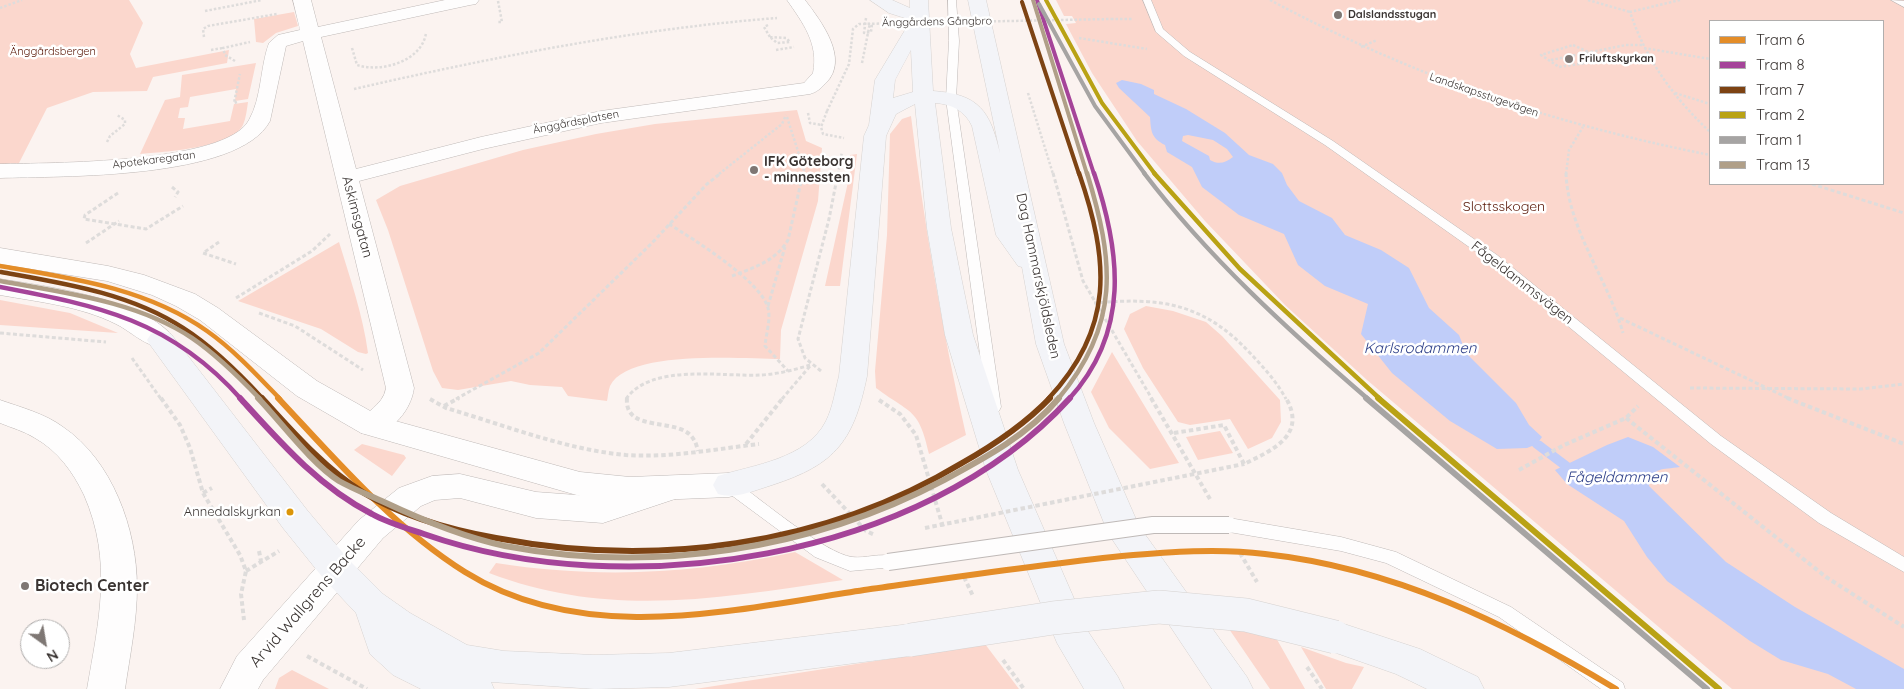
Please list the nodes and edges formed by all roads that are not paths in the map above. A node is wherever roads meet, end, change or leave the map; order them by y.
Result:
1 (470, 0) edge
2 (796, 0) edge
3 (879, 0) edge
4 (952, 0) edge
5 (977, 0) edge
6 (1147, 0) edge
7 (1895, 0) edge
8 (303, 4) edge
9 (1904, 4) edge
10 (920, 9) edge
11 (310, 32) junction
12 (924, 98) junction
13 (951, 99) junction
14 (878, 126) junction
15 (0, 171) edge
16 (346, 178) junction
17 (0, 256) edge
18 (1035, 273) junction
19 (0, 287) edge
20 (161, 340) joint
21 (5, 414) edge
22 (372, 425) junction
23 (1002, 470) junction
24 (729, 485) junction
25 (666, 489) junction
26 (1904, 565) edge
27 (336, 569) junction
28 (454, 680) edge
29 (106, 689) edge
30 (239, 689) edge
31 (1105, 689) edge
32 (1234, 689) edge
33 (1465, 689) edge
34 (1616, 689) edge

1 - 11 street, Apotekaregatan
2 - 16 street, Änggårdsplatsen
3 - 10 main road
4 - 13 lane
5 - 18 main road, Dag Hammarskjöldsleden
6 - 26 lane, Fågeldammsvägen
7 - 9 lane
8 - 11 street, Askimsgatan
10 - 12 main road
10 - 14 main road
11 - 15 street, Apotekaregatan
11 - 16 street, Askimsgatan
12 - 13 main road
12 - 14 main road
12 - 23 main road
13 - 18 main road
13 - 23 lane
14 - 24 main road
16 - 22 street, Askimsgatan
17 - 22 street
18 - 32 main road, Dag Hammarskjöldsleden
19 - 20 street
20 - 27 main road
21 - 29 street
22 - 25 street
23 - 31 main road
24 - 25 street
24 - 34 lane, bridge
25 - 27 street, Arvid Wallgrens Backe
27 - 28 main road
27 - 30 street, Arvid Wallgrens Backe
28 - 33 main road, bridge

